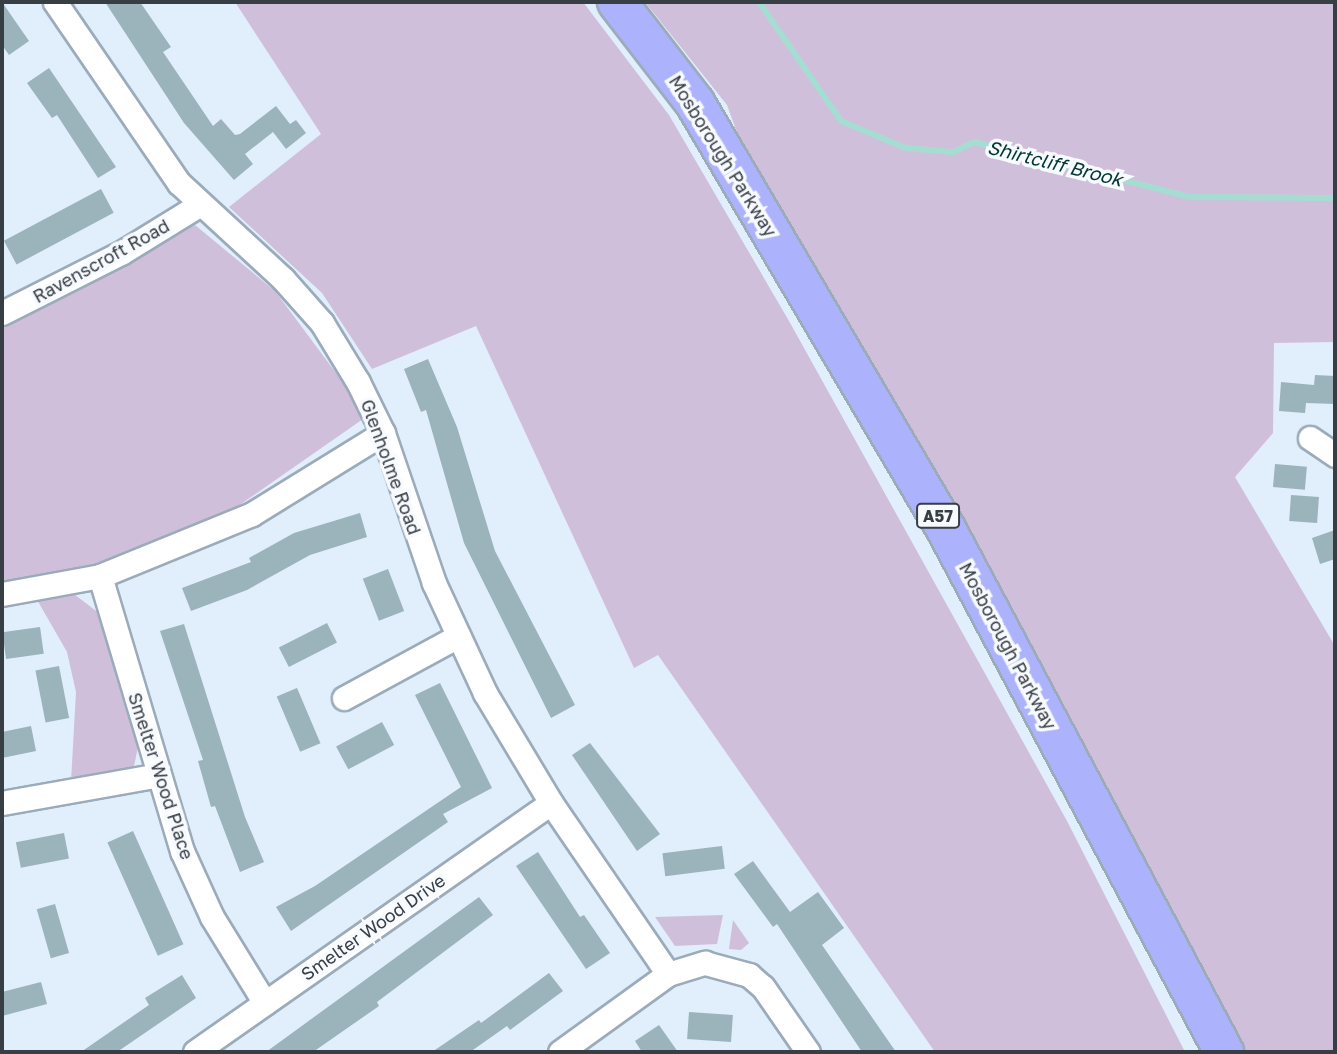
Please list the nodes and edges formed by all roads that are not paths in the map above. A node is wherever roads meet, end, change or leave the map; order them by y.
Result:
1 (55, 2) edge
2 (617, 2) edge
3 (199, 205) junction
4 (2, 313) edge
5 (383, 433) junction
6 (1310, 438) dead end
7 (1335, 455) edge
8 (100, 576) junction
9 (2, 594) edge
10 (458, 636) junction
11 (344, 698) dead end
12 (159, 775) junction
13 (2, 803) edge
14 (551, 803) junction
15 (668, 974) junction
16 (265, 1003) junction
17 (195, 1052) edge
18 (560, 1052) edge
19 (808, 1052) edge
20 (1224, 1052) edge

1 - 3 street, Glenholme Road
2 - 20 highway, Mosborough Parkway / A57
3 - 4 street, Ravenscroft Road
3 - 5 street, Glenholme Road
5 - 8 street
5 - 10 street, Glenholme Road
6 - 7 street
8 - 9 street
8 - 12 street, Smelter Wood Place
10 - 11 street
10 - 14 street, Glenholme Road
12 - 13 street
12 - 16 street, Smelter Wood Place
14 - 15 street, Glenholme Road
14 - 16 street, Smelter Wood Drive
15 - 18 street
15 - 19 street
16 - 17 street, Smelter Wood Drive

